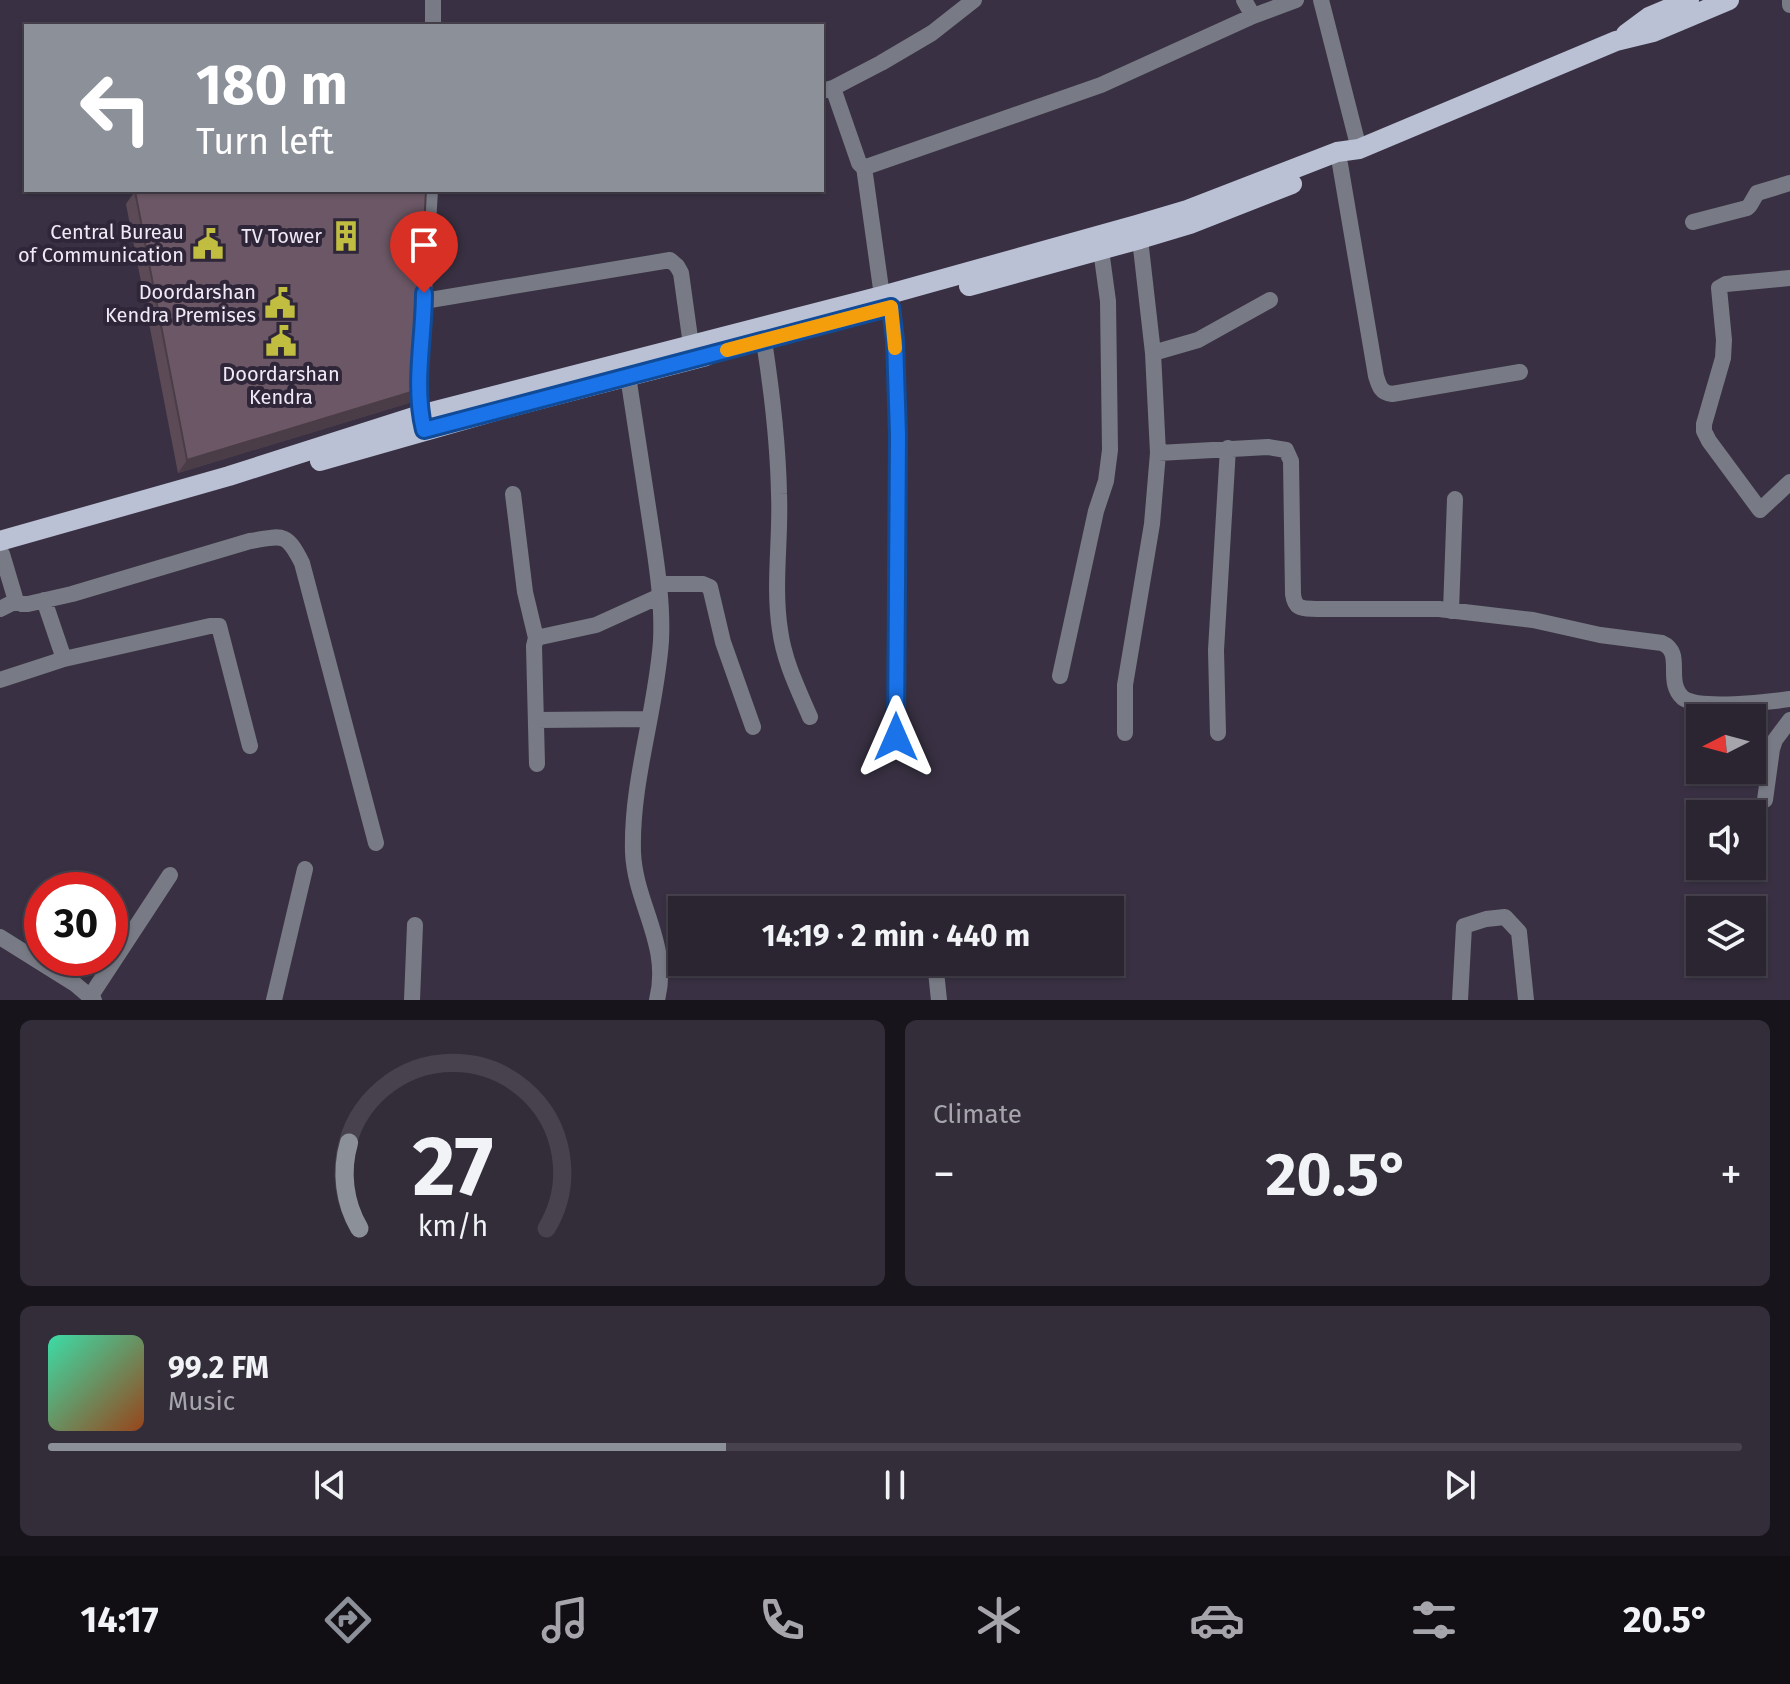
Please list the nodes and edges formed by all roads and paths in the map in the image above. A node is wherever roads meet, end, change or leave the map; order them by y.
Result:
1 (433, 0) edge
2 (974, 0) edge
3 (1244, 0) edge
4 (1296, 0) edge
5 (1321, 0) edge
6 (1689, 0) edge
7 (1729, 0) edge
8 (1253, 16) junction
9 (433, 24) edge
10 (1616, 41) junction
11 (828, 89) edge
12 (1359, 149) junction
13 (1340, 164) junction
14 (864, 167) junction
15 (1790, 183) edge
16 (430, 192) edge
17 (1693, 222) dead end
18 (1140, 239) junction
19 (1101, 250) junction
20 (1790, 278) edge
21 (1270, 300) dead end
22 (424, 301) junction
23 (886, 302) junction
24 (764, 341) junction
25 (691, 345) junction
26 (1153, 353) junction
27 (1520, 372) dead end
28 (628, 376) junction
29 (422, 423) junction
30 (1228, 448) junction
31 (1158, 453) junction
32 (1790, 482) edge
33 (513, 494) dead end
34 (1455, 499) dead end
35 (1, 550) edge
36 (660, 590) junction
37 (44, 600) junction
38 (16, 601) junction
39 (0, 609) edge
40 (1451, 611) junction
41 (536, 638) junction
42 (64, 659) junction
43 (1060, 676) dead end
44 (0, 680) edge
45 (1790, 699) edge
46 (810, 717) dead end
47 (649, 719) junction
48 (536, 720) junction
49 (1790, 720) edge
50 (753, 727) dead end
51 (1125, 733) dead end
52 (1218, 733) dead end
53 (896, 737) dead end
54 (250, 746) dead end
55 (537, 764) dead end
56 (1765, 800) dead end
57 (376, 843) dead end
58 (305, 869) dead end
59 (170, 875) dead end
60 (415, 925) dead end
61 (0, 937) edge
62 (936, 976) edge
63 (92, 998) edge
64 (274, 1000) edge
65 (412, 1000) edge
66 (657, 1000) edge
67 (939, 1000) edge
68 (1460, 1000) edge
69 (1526, 1000) edge

1 - 9 street
2 - 11 street
3 - 8 street
4 - 8 street
5 - 12 street
6 - 10 main road
7 - 10 main road
8 - 14 street
10 - 12 main road
11 - 14 street
12 - 13 main road
12 - 23 main road
13 - 18 main road
13 - 27 street
14 - 23 street
15 - 17 street
16 - 22 street
18 - 19 main road
18 - 26 street
19 - 23 main road
19 - 43 street
20 - 32 street
21 - 26 street
22 - 25 street
22 - 29 street
23 - 24 main road
23 - 25 main road
23 - 53 street
24 - 28 main road
24 - 46 street
25 - 29 main road
26 - 31 street
28 - 29 main road
28 - 36 street
29 - 35 main road
30 - 31 street
30 - 40 street
30 - 52 street
31 - 51 street
33 - 41 street
34 - 40 street
35 - 38 street
36 - 41 street
36 - 47 street
36 - 50 street
37 - 38 street
37 - 42 street
37 - 57 street
38 - 39 street
40 - 45 street
41 - 48 street
42 - 44 street
42 - 54 street
47 - 48 street
47 - 66 street
48 - 55 street
49 - 56 street
58 - 64 street
59 - 63 street
60 - 65 street
61 - 63 street
62 - 67 street
68 - 69 street

